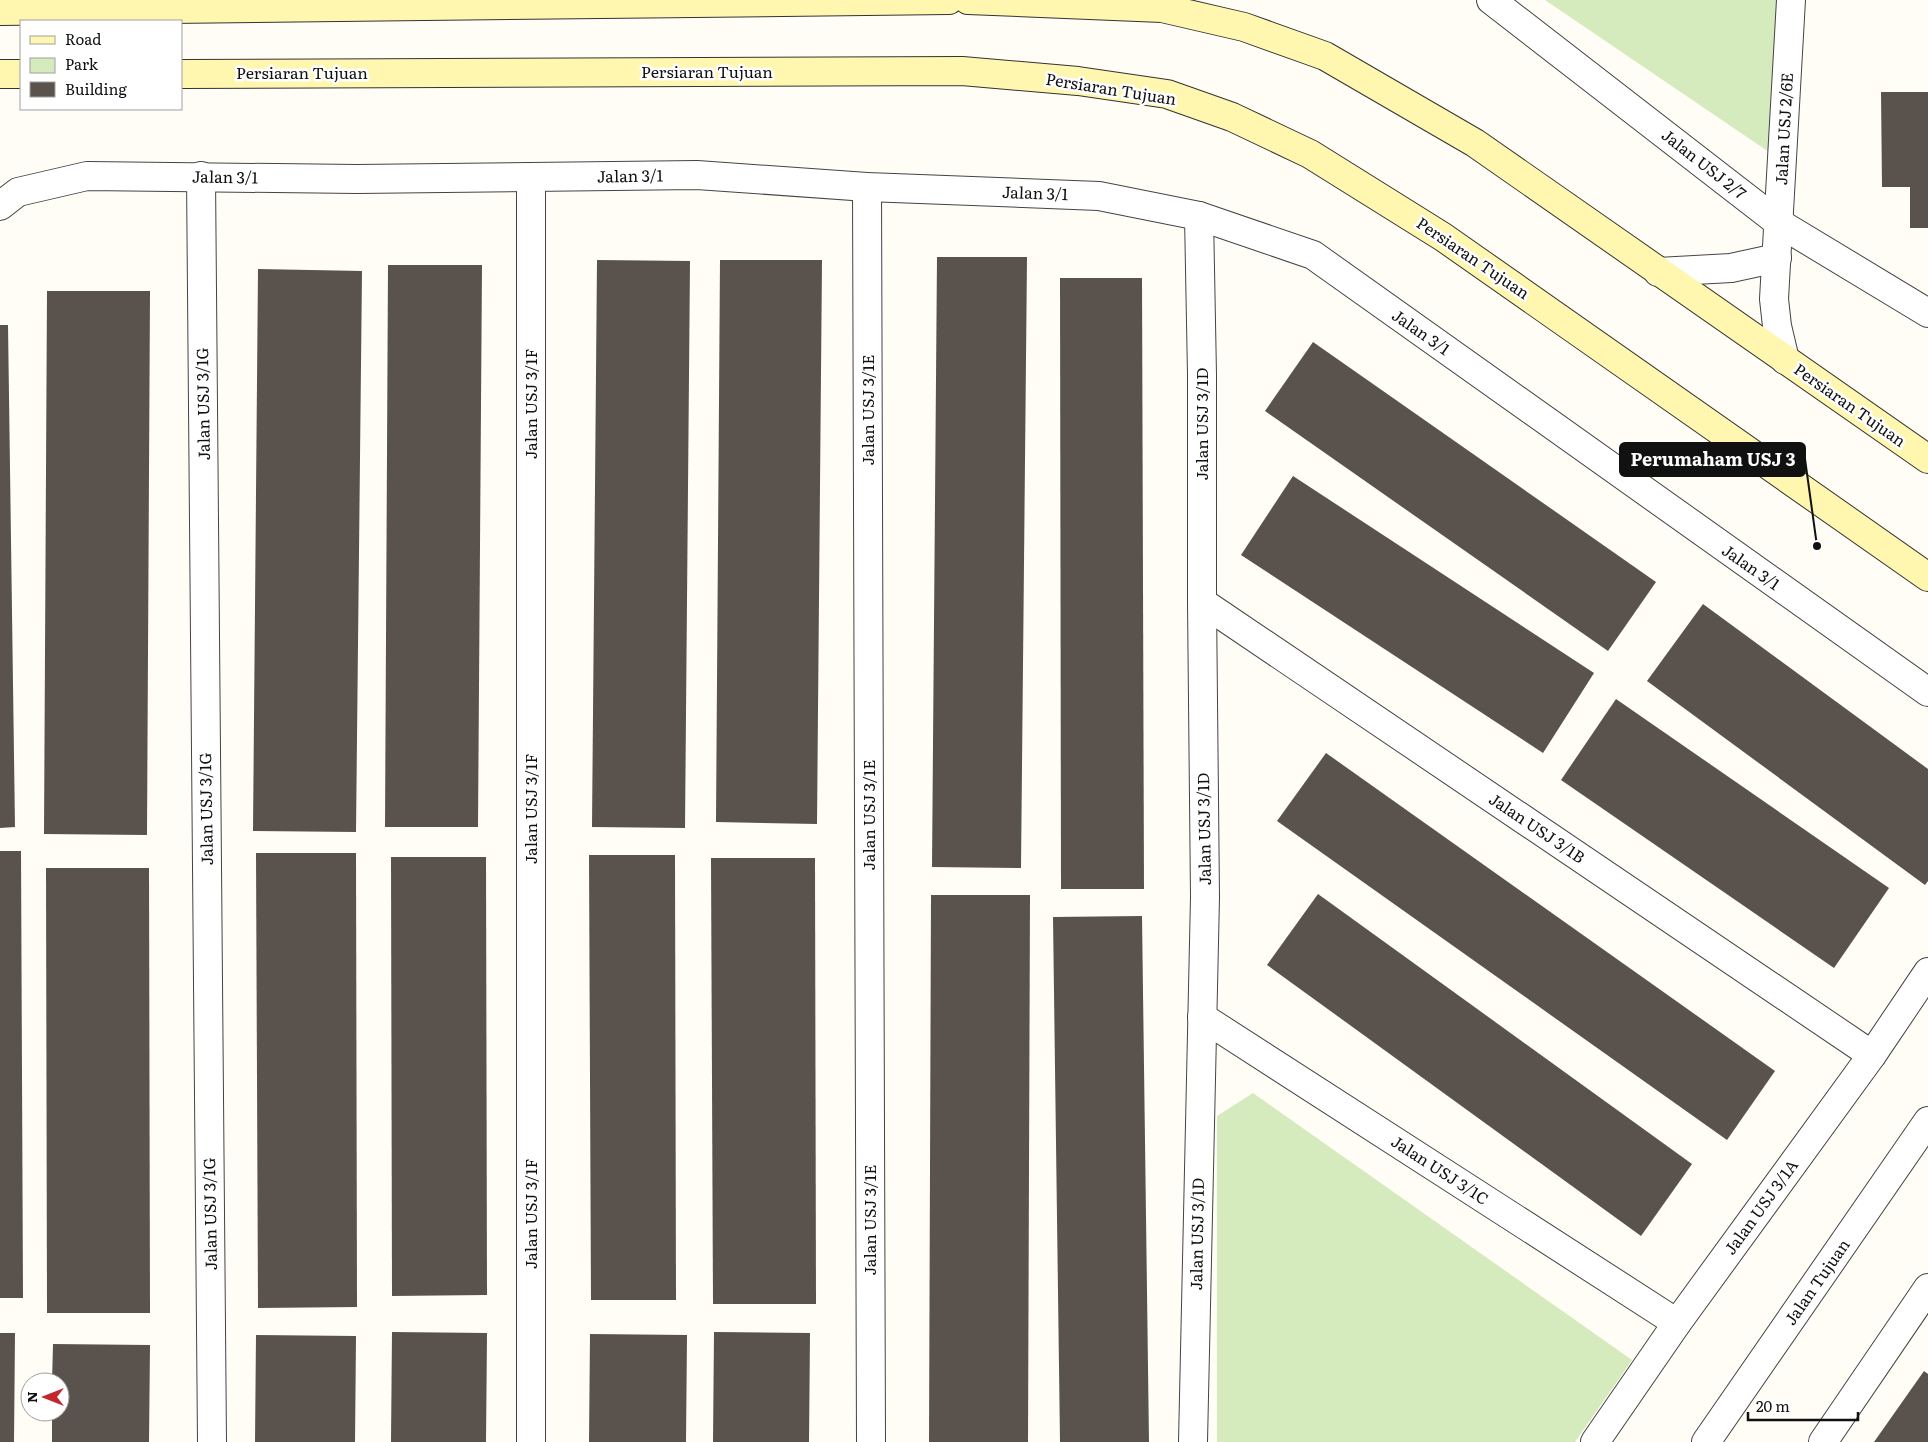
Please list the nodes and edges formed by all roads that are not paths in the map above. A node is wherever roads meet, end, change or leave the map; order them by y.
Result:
1 (949, 0) edge
2 (968, 0) edge
3 (1491, 0) edge
4 (1791, 0) edge
5 (0, 11) edge
6 (0, 74) edge
7 (20, 74) edge
8 (182, 74) edge
9 (201, 176) junction
10 (531, 177) junction
11 (867, 187) junction
12 (0, 206) edge
13 (1199, 216) junction
14 (1779, 222) junction
15 (1777, 258) junction
16 (1658, 272) junction
17 (1928, 313) edge
18 (1785, 360) junction
19 (1928, 459) edge
20 (1928, 577) edge
21 (1202, 602) junction
22 (1928, 692) edge
23 (1928, 972) edge
24 (1202, 1017) junction
25 (1872, 1055) junction
26 (1928, 1121) edge
27 (1928, 1288) edge
28 (1677, 1323) junction
29 (212, 1442) edge
30 (531, 1442) edge
31 (871, 1442) edge
32 (1193, 1442) edge
33 (1595, 1442) edge
34 (1706, 1442) edge
35 (1823, 1442) edge

1 - 5 main road
2 - 16 main road, Persiaran Tujuan
3 - 14 street, Jalan USJ 2/7
4 - 14 street, Jalan USJ 2/6E
6 - 7 main road
8 - 20 main road, Persiaran Tujuan
9 - 10 street, Jalan 3/1
9 - 12 street, Jalan 3/1
9 - 29 street, Jalan USJ 3/1G
10 - 11 street, Jalan 3/1
10 - 30 street, Jalan USJ 3/1F
11 - 13 street, Jalan 3/1
11 - 31 street, Jalan USJ 3/1E
13 - 21 street, Jalan USJ 3/1D
13 - 22 street, Jalan 3/1
14 - 15 street, Jalan USJ 2/6E
14 - 17 street, Jalan USJ 2/7
15 - 16 street
15 - 18 street, Jalan USJ 2/6E
16 - 18 main road, Persiaran Tujuan
18 - 19 main road, Persiaran Tujuan
21 - 24 street, Jalan USJ 3/1D
21 - 25 street, Jalan USJ 3/1B
23 - 25 street, Jalan USJ 3/1A
24 - 28 street, Jalan USJ 3/1C
24 - 32 street, Jalan USJ 3/1D
25 - 28 street, Jalan USJ 3/1A
26 - 34 street, Jalan Tujuan
27 - 35 street
28 - 33 street, Jalan USJ 3/1A

